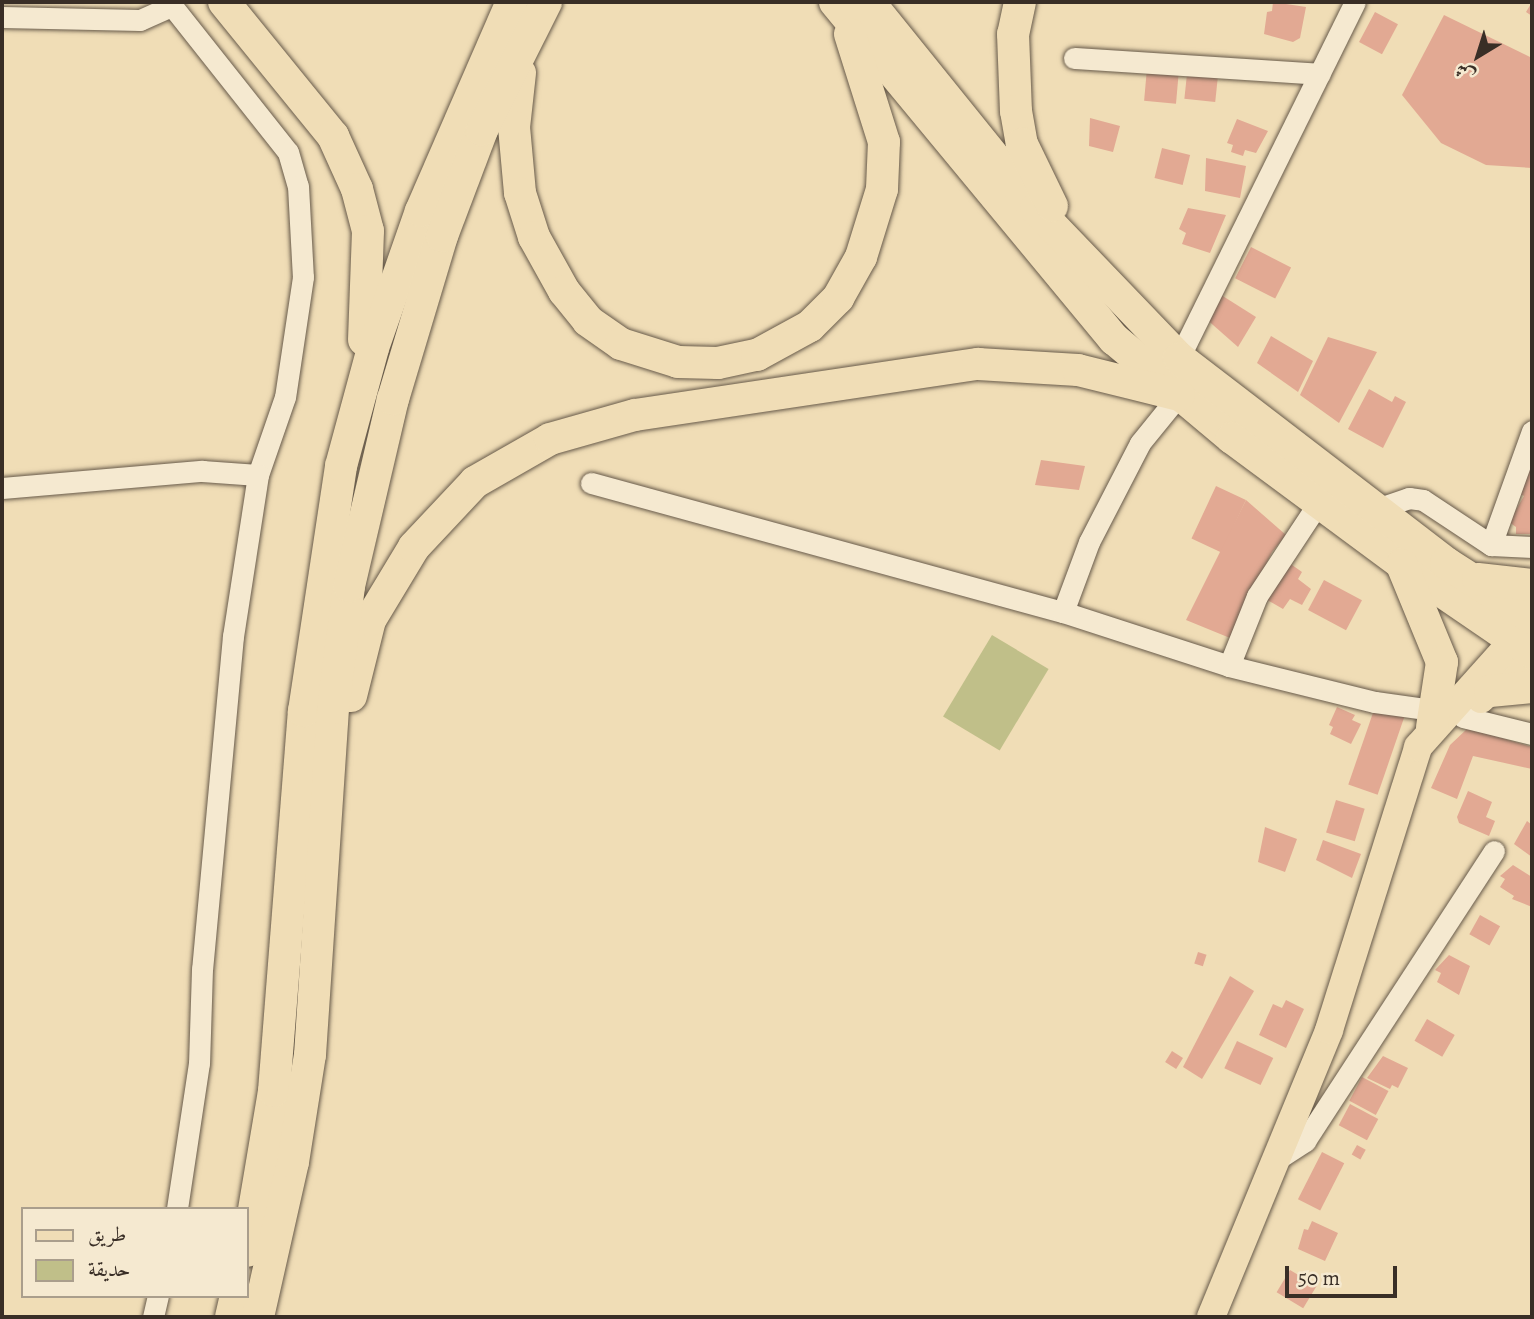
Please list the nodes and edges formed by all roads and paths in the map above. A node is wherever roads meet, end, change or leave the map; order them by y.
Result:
1 (224, 2) edge
2 (512, 2) edge
3 (546, 2) edge
4 (1020, 2) edge
5 (1355, 2) edge
6 (848, 3) edge
7 (170, 4) edge
8 (2, 17) edge
9 (527, 39) junction
10 (1074, 58) dead end
11 (1319, 74) junction
12 (1083, 259) junction
13 (1179, 358) junction
14 (360, 391) junction
15 (1179, 395) junction
16 (1532, 431) edge
17 (258, 475) junction
18 (591, 483) dead end
19 (2, 488) edge
20 (1319, 502) junction
21 (1374, 510) junction
22 (1491, 545) junction
23 (1532, 547) edge
24 (1402, 564) junction
25 (1468, 578) junction
26 (1532, 585) edge
27 (1063, 612) junction
28 (1529, 639) edge
29 (1229, 666) junction
30 (1532, 687) edge
31 (1490, 691) junction
32 (1443, 718) junction
33 (1532, 734) edge
34 (330, 789) junction
35 (1494, 851) dead end
36 (1276, 1160) junction
37 (177, 1207) edge
38 (248, 1245) edge
39 (157, 1298) edge
40 (236, 1298) edge
41 (152, 1317) edge
42 (231, 1317) edge
43 (258, 1317) edge
44 (1211, 1317) edge

1 - 14 highway
2 - 14 highway
3 - 9 highway
4 - 12 highway
5 - 11 street
6 - 9 highway
6 - 12 highway
6 - 15 highway
7 - 8 street
7 - 17 street
9 - 34 highway
10 - 11 street
11 - 13 street
12 - 13 highway
13 - 21 highway
14 - 38 highway
15 - 20 highway
15 - 27 street
15 - 34 highway
16 - 22 street
17 - 19 street
17 - 37 street
18 - 27 street
20 - 24 highway
20 - 29 street
21 - 22 street
21 - 25 highway
22 - 23 street
24 - 28 highway
24 - 32 highway
25 - 26 highway
25 - 28 highway
27 - 29 street
28 - 31 main road
28 - 32 main road
29 - 32 street
30 - 31 highway
31 - 32 main road
32 - 33 street
32 - 36 main road
34 - 43 highway
35 - 36 street
36 - 44 main road
39 - 41 street
40 - 42 highway

